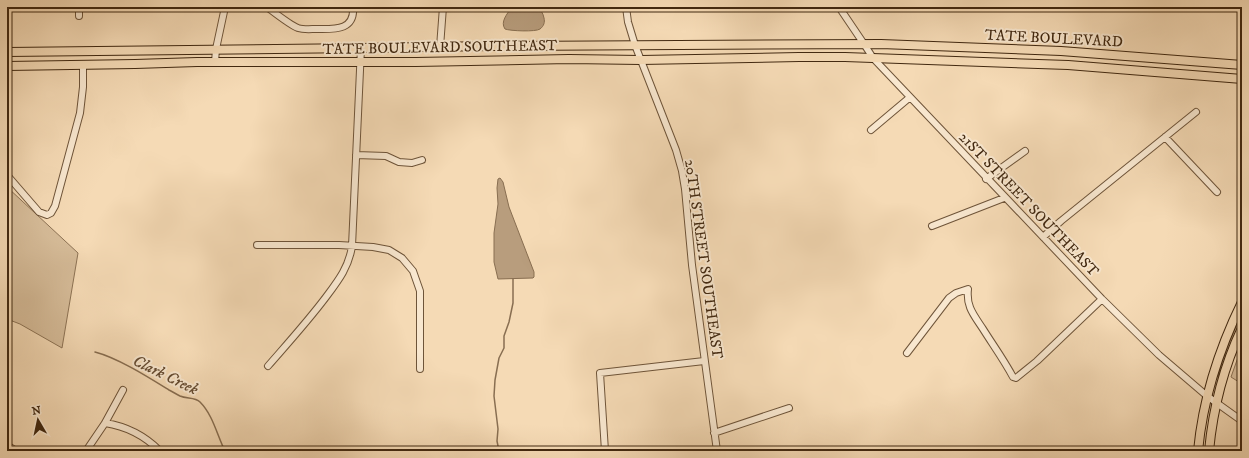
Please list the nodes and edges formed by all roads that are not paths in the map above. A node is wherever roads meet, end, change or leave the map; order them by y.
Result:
1 (79, 7) edge
2 (225, 7) edge
3 (267, 7) edge
4 (353, 7) edge
5 (443, 7) edge
6 (626, 7) edge
7 (839, 7) edge
8 (79, 16) dead end
9 (864, 44) junction
10 (635, 45) junction
11 (440, 47) junction
12 (361, 48) junction
13 (216, 49) junction
14 (7, 52) edge
15 (872, 58) junction
16 (641, 60) junction
17 (214, 62) junction
18 (360, 62) junction
19 (83, 65) junction
20 (1242, 65) edge
21 (7, 66) edge
22 (1242, 79) edge
23 (910, 98) junction
24 (1196, 112) dead end
25 (871, 130) dead end
26 (1164, 137) junction
27 (1025, 151) dead end
28 (356, 155) junction
29 (422, 160) dead end
30 (7, 175) edge
31 (986, 179) junction
32 (1217, 192) dead end
33 (1004, 198) junction
34 (932, 226) dead end
35 (1043, 237) junction
36 (257, 245) dead end
37 (352, 246) junction
38 (1102, 299) junction
39 (1242, 302) edge
40 (1242, 328) edge
41 (907, 353) dead end
42 (704, 362) junction
43 (268, 366) dead end
44 (420, 369) dead end
45 (123, 390) dead end
46 (1207, 396) junction
47 (1217, 403) junction
48 (789, 408) dead end
49 (1242, 421) edge
50 (105, 423) junction
51 (714, 433) junction
52 (7, 445) edge
53 (16, 451) edge
54 (86, 451) edge
55 (160, 451) edge
56 (605, 451) edge
57 (717, 451) edge
58 (1198, 451) edge
59 (1209, 451) edge

1 - 8 street
2 - 13 street
3 - 4 street
5 - 11 street
6 - 10 street, 20TH STREET SOUTHEAST
7 - 9 street, 21ST STREET SOUTHEAST
9 - 10 main road, TATE BOULEVARD SOUTHEAST
9 - 15 street, 21ST STREET SOUTHEAST
9 - 20 main road, TATE BOULEVARD
10 - 11 main road, TATE BOULEVARD SOUTHEAST
10 - 16 street, 20TH STREET SOUTHEAST
11 - 12 main road, TATE BOULEVARD SOUTHEAST
12 - 13 main road, TATE BOULEVARD SOUTHEAST
12 - 18 street
13 - 14 main road, TATE BOULEVARD SOUTHEAST
13 - 17 street
15 - 16 main road, TATE BOULEVARD SOUTHEAST
15 - 22 main road, TATE BOULEVARD
15 - 23 street, 21ST STREET SOUTHEAST
16 - 18 main road, TATE BOULEVARD SOUTHEAST
16 - 42 street, 20TH STREET SOUTHEAST
17 - 18 main road, TATE BOULEVARD SOUTHEAST
17 - 19 main road, TATE BOULEVARD SOUTHEAST
18 - 28 street
19 - 21 main road, TATE BOULEVARD SOUTHEAST
19 - 30 street
23 - 25 street
23 - 31 street, 21ST STREET SOUTHEAST
24 - 26 street
26 - 32 street
26 - 35 street
27 - 31 street
28 - 29 street
28 - 37 street
31 - 33 street, 21ST STREET SOUTHEAST
33 - 34 street
33 - 35 street, 21ST STREET SOUTHEAST
35 - 38 street, 21ST STREET SOUTHEAST
36 - 37 street
37 - 43 street
37 - 44 street
38 - 41 street
38 - 46 street, 21ST STREET SOUTHEAST
39 - 46 main road
40 - 47 main road
42 - 51 street, 20TH STREET SOUTHEAST
42 - 56 street
45 - 50 street
46 - 47 street, 21ST STREET SOUTHEAST
46 - 58 main road
47 - 49 street, 21ST STREET SOUTHEAST
47 - 59 main road
48 - 51 street
50 - 54 street
50 - 55 street
51 - 57 street, 20TH STREET SOUTHEAST
52 - 53 street

